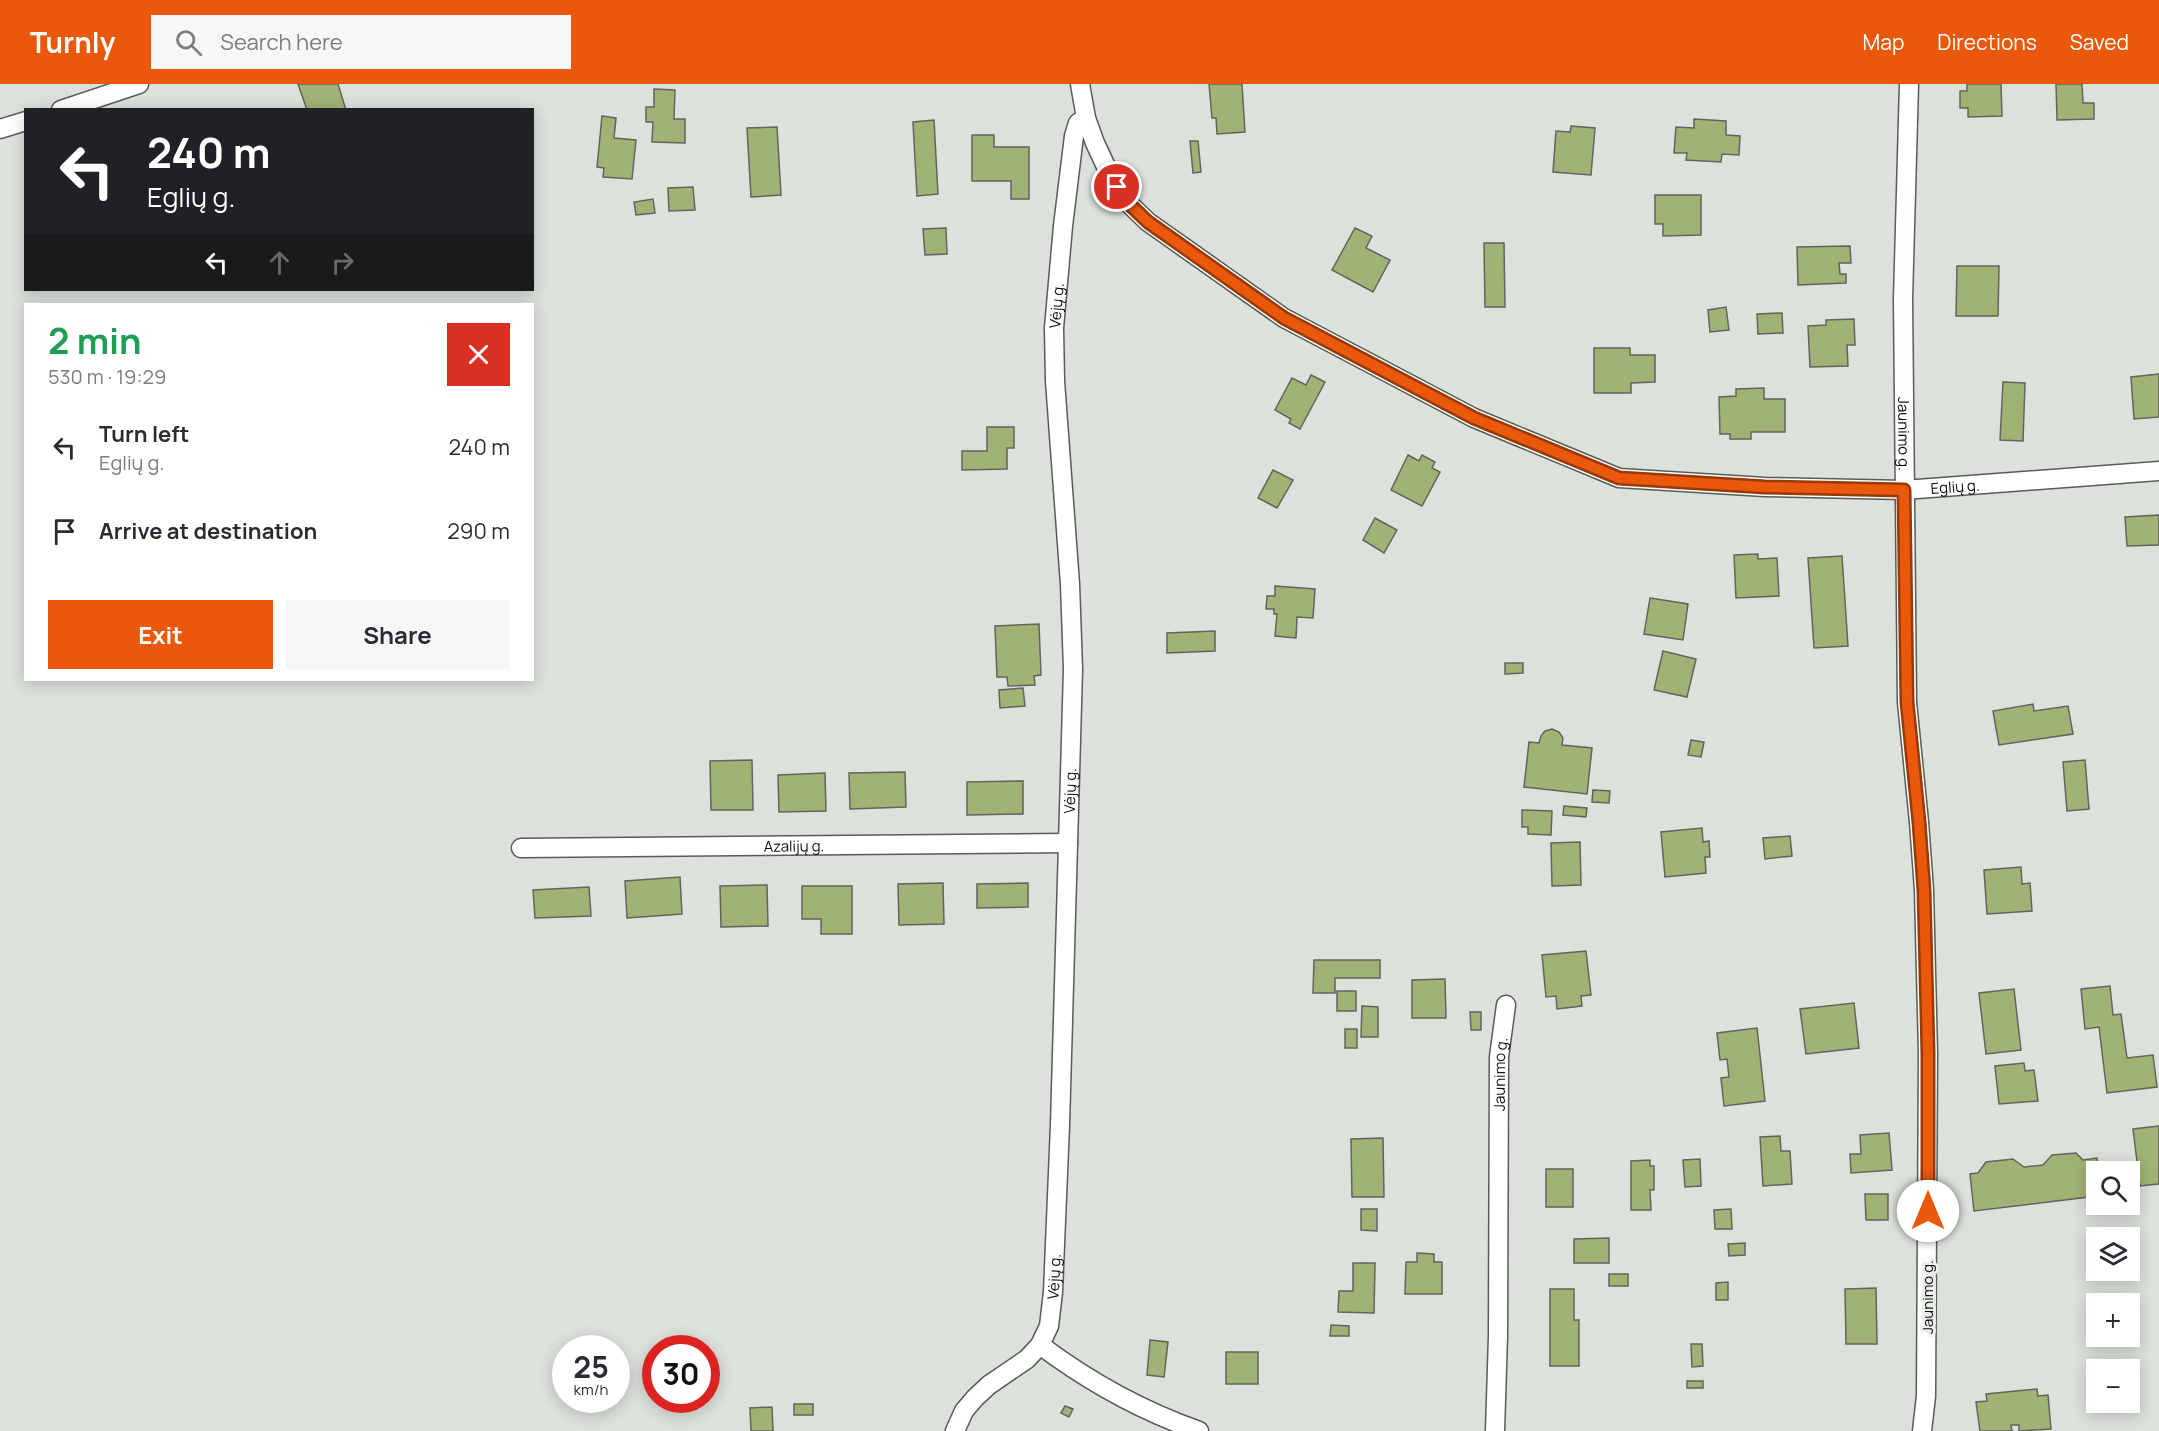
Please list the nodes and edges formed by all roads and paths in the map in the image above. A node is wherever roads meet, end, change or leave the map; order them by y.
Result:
1 (139, 84) edge
2 (1080, 84) edge
3 (1909, 84) edge
4 (67, 108) edge
5 (1086, 118) junction
6 (24, 122) edge
7 (0, 129) edge
8 (2159, 471) edge
9 (1904, 490) junction
10 (1068, 843) junction
11 (520, 848) dead end
12 (1506, 1005) dead end
13 (1040, 1345) junction
14 (955, 1431) edge
15 (1199, 1431) edge
16 (1495, 1431) edge
17 (1922, 1431) edge

1 - 4 street
2 - 5 street, Eglių g.
3 - 9 street, Jaunimo g.
5 - 9 street, Eglių g.
5 - 10 street, Vėjų g.
6 - 7 street
8 - 9 street, Eglių g.
9 - 17 street, Jaunimo g.
10 - 11 street, Azalijų g.
10 - 13 street, Vėjų g.
12 - 16 street, Jaunimo g.
13 - 14 street, Vėjų g.
13 - 15 street

